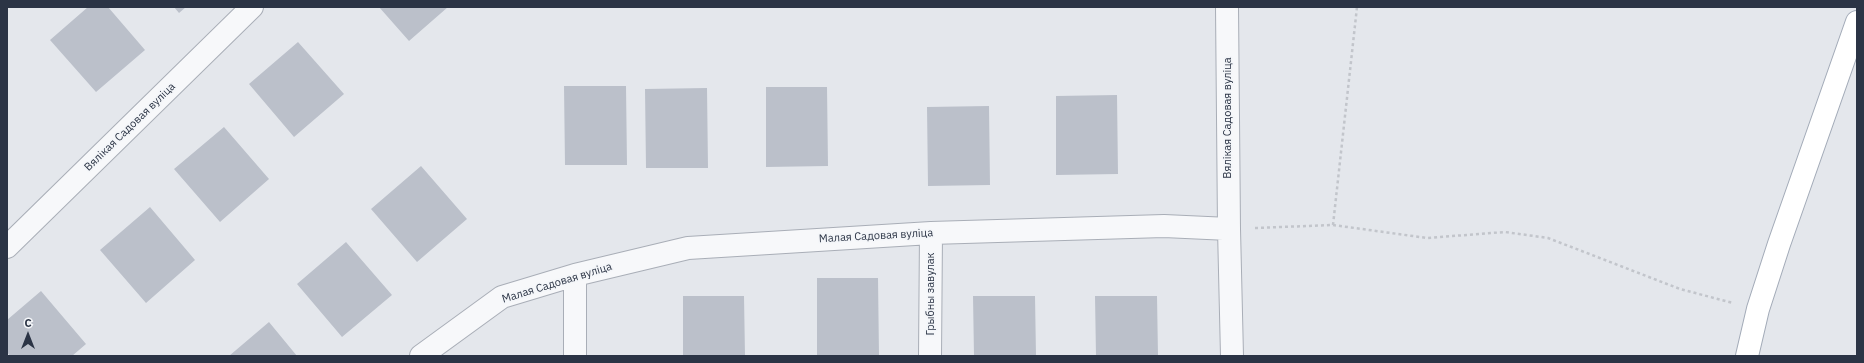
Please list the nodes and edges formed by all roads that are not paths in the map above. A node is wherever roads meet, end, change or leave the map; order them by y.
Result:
1 (252, 7) edge
2 (1227, 7) edge
3 (1857, 22) edge
4 (1229, 229) junction
5 (931, 233) junction
6 (7, 247) edge
7 (575, 275) junction
8 (421, 356) edge
9 (575, 356) edge
10 (930, 356) edge
11 (1232, 356) edge
12 (1747, 356) edge

1 - 6 street, Вялікая Садовая вуліца
2 - 4 street, Вялікая Садовая вуліца
3 - 12 main road
4 - 5 street, Малая Садовая вуліца
4 - 11 street
5 - 7 street, Малая Садовая вуліца
5 - 10 street, Грыбны завулак
7 - 8 street, Малая Садовая вуліца
7 - 9 street

